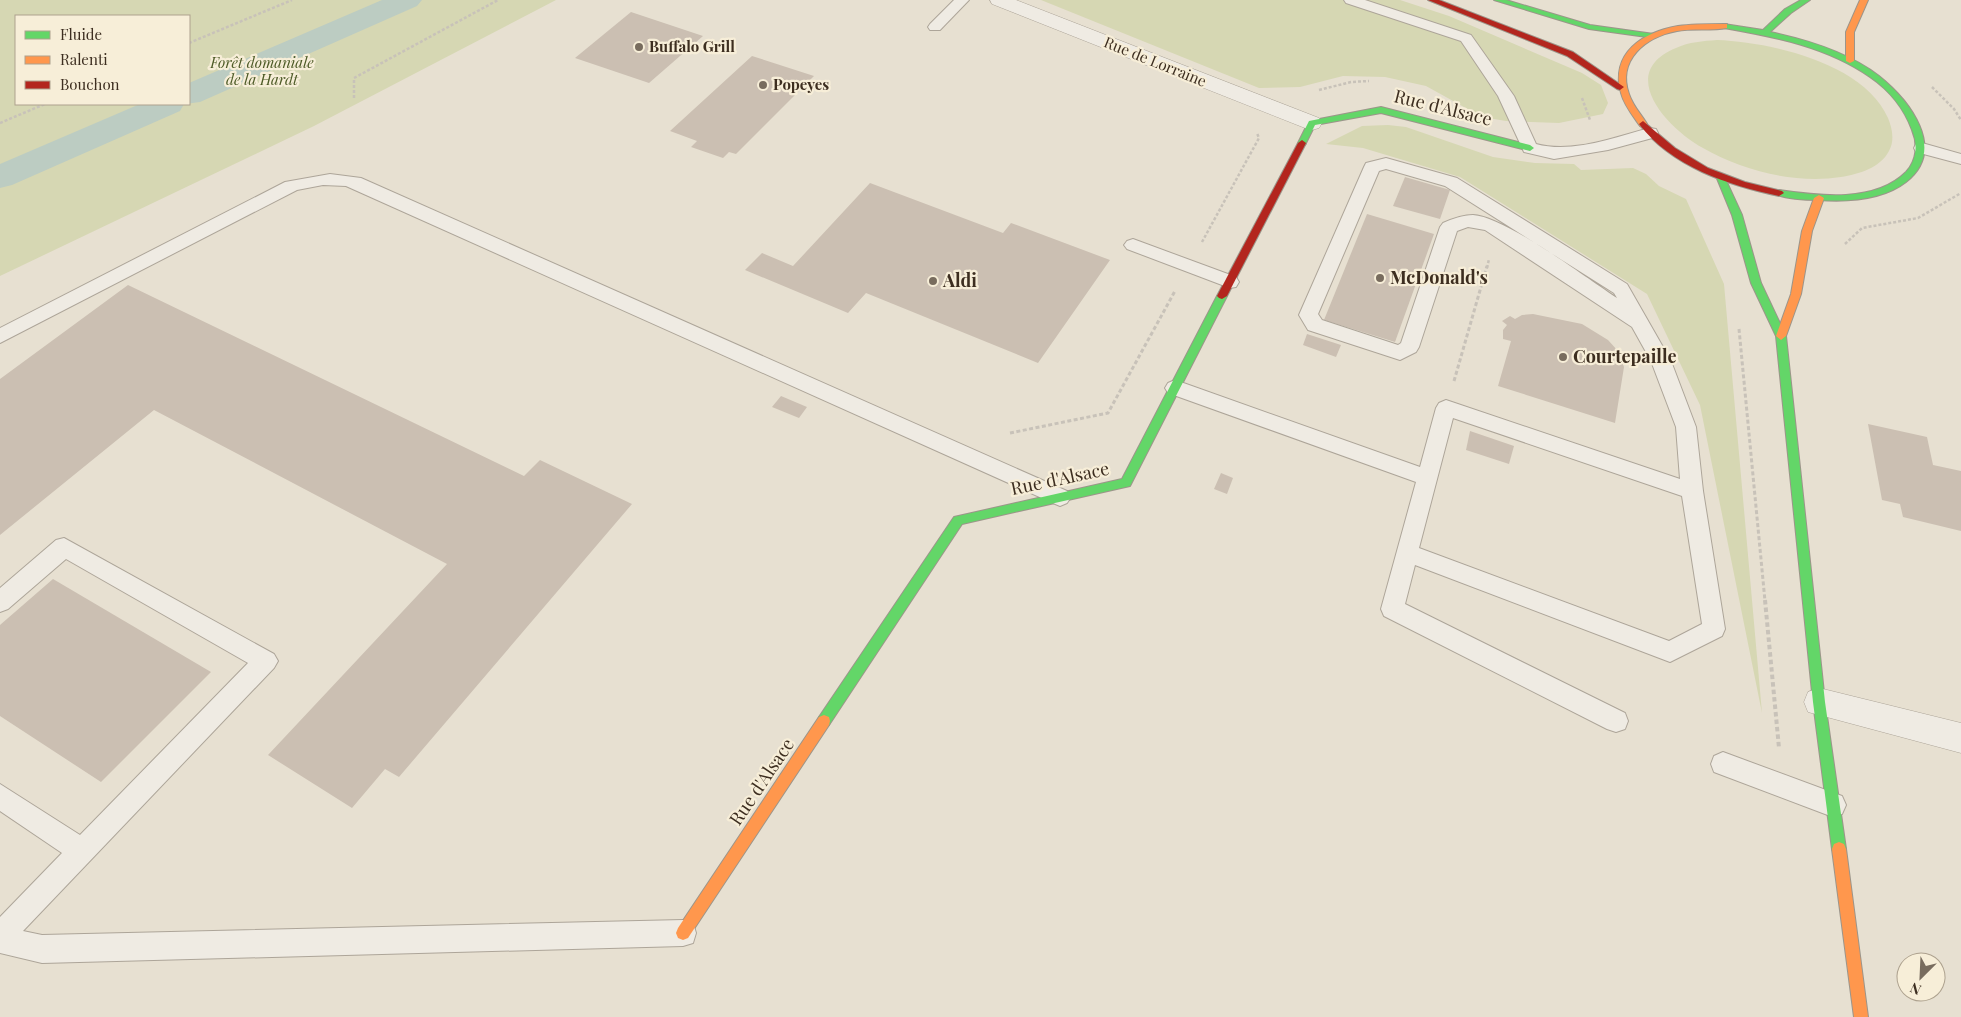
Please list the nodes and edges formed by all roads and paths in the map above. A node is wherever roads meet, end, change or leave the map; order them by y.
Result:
1 (292, 0) edge
2 (498, 0) edge
3 (962, 0) edge
4 (999, 0) edge
5 (1351, 0) edge
6 (1432, 0) edge
7 (1498, 0) edge
8 (1806, 0) edge
9 (1864, 0) edge
10 (935, 27) dead end
11 (1766, 32) junction
12 (1654, 36) junction
13 (190, 43) edge
14 (1850, 62) junction
15 (1931, 85) dead end
16 (1620, 87) junction
17 (354, 98) dead end
18 (43, 105) edge
19 (1961, 120) edge
20 (1312, 122) junction
21 (0, 123) edge
22 (1256, 131) dead end
23 (1650, 133) junction
24 (1530, 148) junction
25 (1922, 148) junction
26 (1961, 160) edge
27 (1720, 176) junction
28 (1961, 193) edge
29 (1819, 198) junction
30 (1448, 231) junction
31 (1133, 244) dead end
32 (1845, 244) dead end
33 (1189, 266) junction
34 (1230, 282) junction
35 (1641, 323) junction
36 (1739, 326) dead end
37 (0, 336) edge
38 (1781, 336) junction
39 (1175, 388) junction
40 (1446, 408) junction
41 (1010, 433) dead end
42 (1428, 478) junction
43 (1692, 491) junction
44 (1060, 497) junction
45 (1408, 553) junction
46 (0, 602) edge
47 (1819, 702) junction
48 (1616, 721) dead end
49 (1961, 738) edge
50 (1723, 764) dead end
51 (1784, 788) junction
52 (0, 796) edge
53 (1833, 805) junction
54 (82, 851) junction
55 (683, 932) joint
56 (0, 938) edge
57 (1861, 1017) edge

1 - 13 path
2 - 17 path
3 - 10 lane
4 - 20 street, Rue de Lorraine
5 - 24 lane
6 - 16 main road
7 - 12 main road
8 - 11 main road
9 - 14 main road
11 - 12 main road
11 - 14 main road
12 - 16 main road
14 - 25 main road
15 - 19 path
16 - 23 main road
18 - 21 path
20 - 24 main road, Rue d'Alsace
20 - 34 main road, Rue d'Alsace
22 - 33 path
23 - 24 lane
23 - 27 main road
25 - 26 lane
25 - 29 main road
27 - 29 main road
27 - 38 main road
28 - 32 path
29 - 38 main road
30 - 35 lane
30 - 35 lane
30 - 40 path
31 - 33 lane
33 - 34 lane
33 - 41 path
34 - 39 main road, Rue d'Alsace
35 - 43 lane
36 - 51 path
37 - 44 lane
38 - 47 main road
39 - 42 lane
39 - 44 main road, Rue d'Alsace
40 - 42 lane
40 - 43 lane
42 - 45 lane
43 - 45 lane
44 - 55 main road, Rue d'Alsace
45 - 48 lane
46 - 54 lane
47 - 49 street
47 - 53 main road
50 - 51 lane
51 - 53 lane
52 - 54 lane
53 - 57 main road
54 - 56 lane
55 - 56 lane

